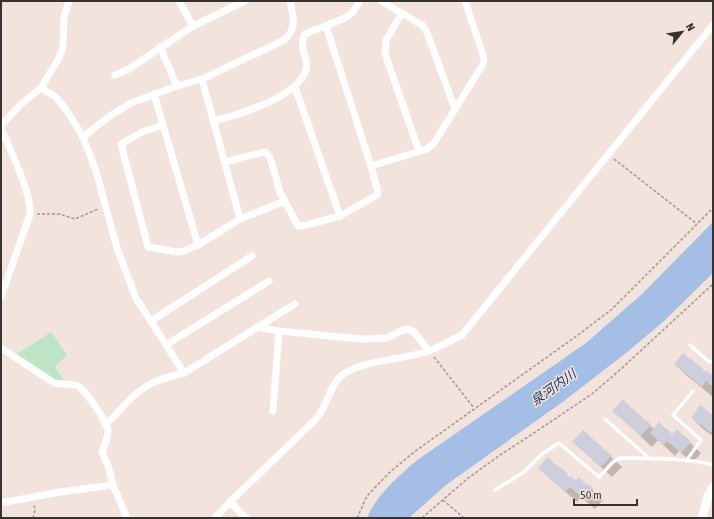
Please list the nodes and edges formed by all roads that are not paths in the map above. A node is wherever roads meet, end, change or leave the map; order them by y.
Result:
1 (69, 1) edge
2 (179, 1) edge
3 (245, 1) edge
4 (290, 1) edge
5 (360, 1) edge
6 (381, 1) edge
7 (465, 1) edge
8 (402, 13) junction
9 (713, 25) edge
10 (194, 26) junction
11 (326, 26) junction
12 (160, 47) junction
13 (115, 75) dead end
14 (202, 79) junction
15 (177, 86) junction
16 (295, 87) junction
17 (41, 88) junction
18 (154, 94) junction
19 (456, 109) junction
20 (214, 121) junction
21 (1, 125) edge
22 (163, 125) junction
23 (1, 129) edge
24 (83, 137) junction
25 (419, 151) junction
26 (225, 162) junction
27 (371, 166) junction
28 (286, 203) junction
29 (340, 216) junction
30 (240, 219) junction
31 (198, 245) junction
32 (252, 256) dead end
33 (268, 281) dead end
34 (1, 297) edge
35 (295, 304) dead end
36 (150, 321) junction
37 (257, 328) junction
38 (279, 331) junction
39 (166, 345) junction
40 (690, 345) dead end
41 (1, 348) edge
42 (429, 351) junction
43 (713, 362) edge
44 (184, 373) junction
45 (693, 391) dead end
46 (273, 411) dead end
47 (605, 419) dead end
48 (105, 424) junction
49 (650, 459) junction
50 (686, 461) junction
51 (713, 465) edge
52 (113, 485) junction
53 (713, 487) edge
54 (495, 490) dead end
55 (1, 502) edge
56 (230, 502) junction
57 (127, 518) edge
58 (215, 518) edge
59 (246, 518) edge
60 (702, 518) edge

1 - 17 street
2 - 10 street
3 - 10 street
4 - 14 street
5 - 11 street
6 - 8 street
7 - 19 street
8 - 19 street
8 - 25 street
9 - 42 street
10 - 12 street
11 - 16 street
11 - 27 street
12 - 13 street
12 - 15 street
14 - 15 street
14 - 20 street
15 - 18 street
16 - 20 street
16 - 29 street
17 - 21 street
17 - 24 street
18 - 22 street
18 - 24 street
19 - 25 street
20 - 26 street
22 - 31 street
22 - 31 street
23 - 34 street
24 - 36 street
25 - 27 street
26 - 28 street
26 - 30 street
27 - 29 street
28 - 29 street
28 - 30 street
30 - 31 street
32 - 36 street
33 - 39 street
35 - 37 street
36 - 39 street
37 - 38 street
37 - 44 street
38 - 42 street
38 - 46 street
39 - 44 street
40 - 43 lane
41 - 48 street
42 - 56 street
44 - 48 street
45 - 50 lane
47 - 49 lane
48 - 52 street
49 - 50 lane
49 - 54 lane
50 - 51 lane
52 - 55 street
52 - 57 street
53 - 60 street
56 - 58 street
56 - 59 street

